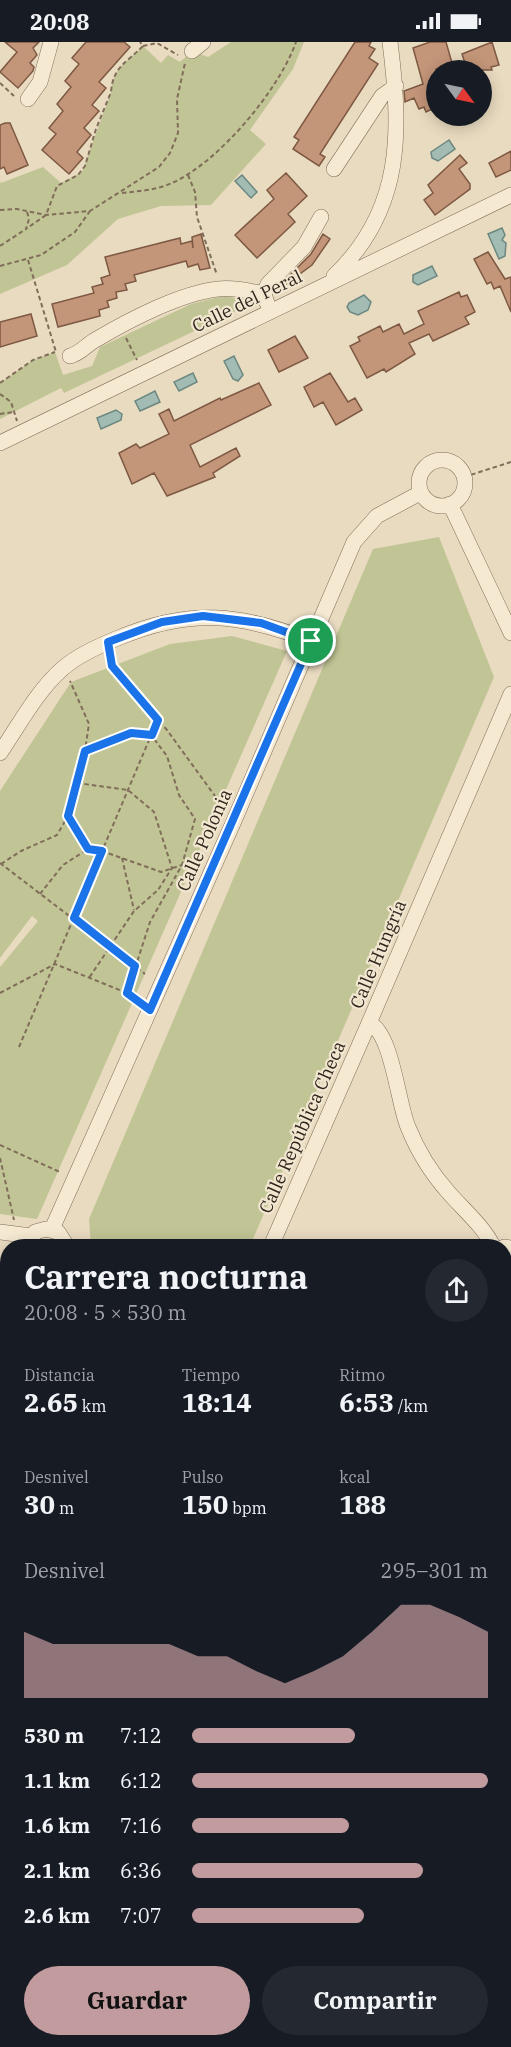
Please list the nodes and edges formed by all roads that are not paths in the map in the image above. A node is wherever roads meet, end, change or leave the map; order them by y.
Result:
1 (51, 42) edge
2 (390, 42) edge
3 (396, 86) junction
4 (28, 99) road end
5 (334, 169) dead end
6 (511, 195) edge
7 (321, 217) dead end
8 (368, 235) junction
9 (376, 259) junction
10 (327, 282) junction
11 (264, 294) junction
12 (271, 311) junction
13 (63, 354) road end
14 (0, 443) edge
15 (420, 493) junction
16 (450, 504) junction
17 (511, 633) edge
18 (311, 641) junction
19 (511, 694) edge
20 (0, 753) edge
21 (369, 1023) junction
22 (52, 1229) junction
23 (0, 1232) edge
24 (26, 1239) edge
25 (64, 1239) edge
26 (274, 1239) edge
27 (488, 1239) edge

1 - 4 street
2 - 3 street
3 - 5 street
3 - 8 street
6 - 9 street, Calle del Peral
7 - 11 street
8 - 9 street
8 - 10 street
9 - 10 street, Calle del Peral
10 - 12 street, Calle del Peral
11 - 12 street
11 - 13 street
12 - 14 street, Calle del Peral
15 - 16 street
15 - 16 street
15 - 18 street, Calle Polonia
16 - 17 street
18 - 20 street
18 - 22 street, Calle Polonia
19 - 21 street, Calle Hungría
21 - 26 street, Calle República Checa
21 - 27 street, Calle Hungría
22 - 24 street
22 - 25 street
23 - 24 street

